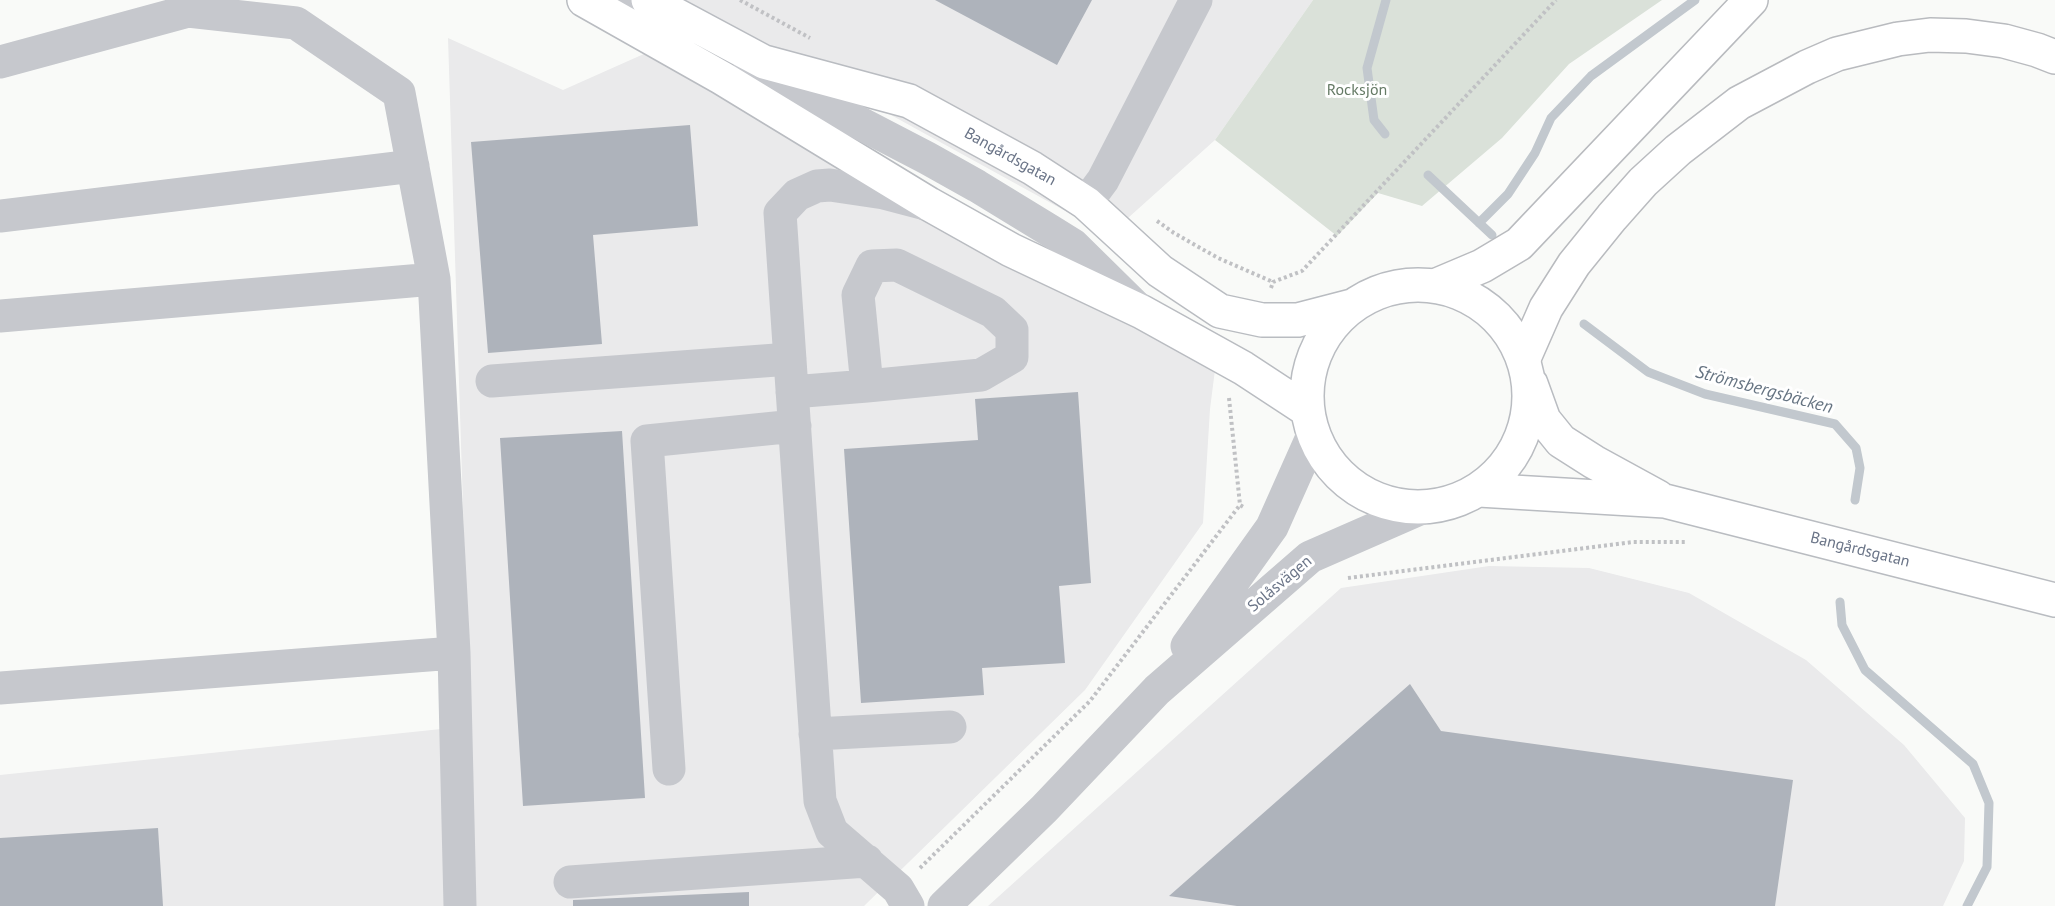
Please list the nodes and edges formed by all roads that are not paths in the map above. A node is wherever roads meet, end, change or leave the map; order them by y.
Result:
1 (584, 0) edge
2 (624, 0) edge
3 (648, 0) edge
4 (1196, 0) edge
5 (1751, 0) edge
6 (2055, 57) edge
7 (0, 62) edge
8 (413, 166) junction
9 (1086, 203) junction
10 (929, 204) junction
11 (0, 216) edge
12 (1073, 245) junction
13 (434, 279) junction
14 (1437, 285) junction
15 (1352, 306) junction
16 (1220, 311) junction
17 (1142, 312) junction
18 (0, 316) edge
19 (790, 359) junction
20 (1526, 368) junction
21 (492, 381) dead end
22 (867, 386) junction
23 (792, 393) junction
24 (1310, 422) junction
25 (795, 426) junction
26 (1479, 490) junction
27 (1665, 501) junction
28 (1422, 508) junction
29 (2055, 600) edge
30 (454, 653) junction
31 (0, 688) edge
32 (1157, 690) junction
33 (950, 727) dead end
34 (815, 734) junction
35 (669, 769) dead end
36 (867, 861) junction
37 (570, 882) dead end
38 (903, 898) edge
39 (460, 906) edge
40 (944, 906) edge

1 - 10 main road
2 - 12 street
3 - 9 main road, Bangårdsgatan
4 - 9 street
5 - 14 main road
6 - 20 main road
7 - 8 street
8 - 11 street
8 - 13 street
9 - 16 main road, Bangårdsgatan
10 - 17 main road
10 - 19 street
12 - 16 street
12 - 17 street
13 - 18 street
13 - 30 street
14 - 15 main road
14 - 20 main road, Bangårdsgatan
15 - 16 main road, Bangårdsgatan
15 - 24 main road
17 - 24 main road
19 - 21 street
19 - 23 street
20 - 26 main road
20 - 27 main road, Bangårdsgatan
22 - 22 street
22 - 23 street
23 - 25 street
24 - 28 main road
24 - 32 street, Solåsvägen
25 - 34 street
25 - 35 street
26 - 27 main road, Bangårdsgatan
26 - 28 main road
27 - 29 main road, Bangårdsgatan
28 - 32 street, Solåsvägen
30 - 31 street
30 - 39 street
32 - 40 street, Solåsvägen
33 - 34 street
34 - 36 street
36 - 37 street
36 - 38 street

